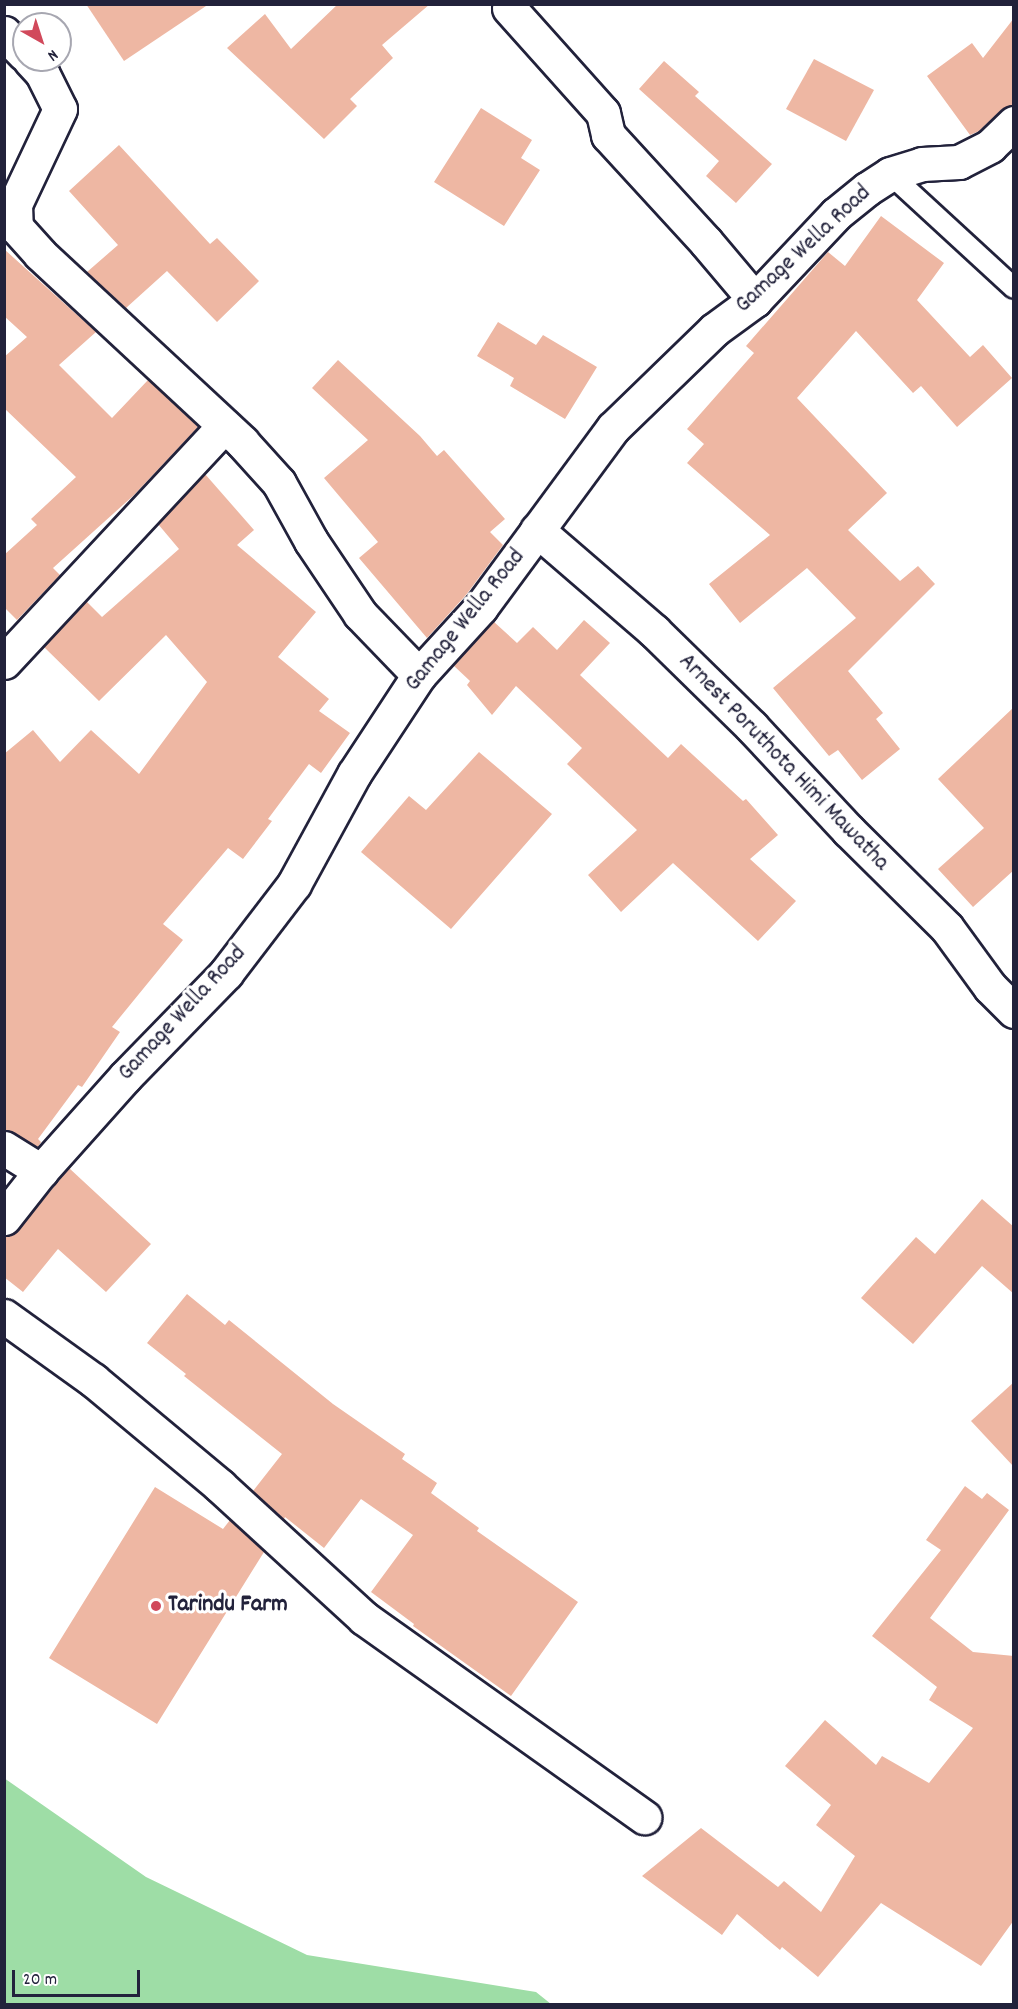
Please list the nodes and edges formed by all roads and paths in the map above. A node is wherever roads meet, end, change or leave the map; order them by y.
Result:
1 (509, 8) dead end
2 (41, 72) edge
3 (1014, 123) edge
4 (890, 174) junction
5 (1014, 288) edge
6 (755, 300) junction
7 (224, 426) junction
8 (537, 530) junction
9 (4, 662) edge
10 (419, 675) junction
11 (1013, 1011) edge
12 (4, 1148) edge
13 (41, 1171) junction
14 (4, 1218) edge
15 (4, 1316) edge
16 (644, 1817) dead end

1 - 6 street
2 - 7 street
3 - 4 street, Gamage Wella Road
4 - 5 lane
4 - 6 street, Gamage Wella Road
6 - 8 street, Gamage Wella Road
7 - 9 street
7 - 10 street
8 - 10 street, Gamage Wella Road
8 - 11 street, Arnest Poruthota Himi Mawatha
10 - 13 street, Gamage Wella Road
12 - 13 street
13 - 14 street, Gamage Wella Road
15 - 16 street

